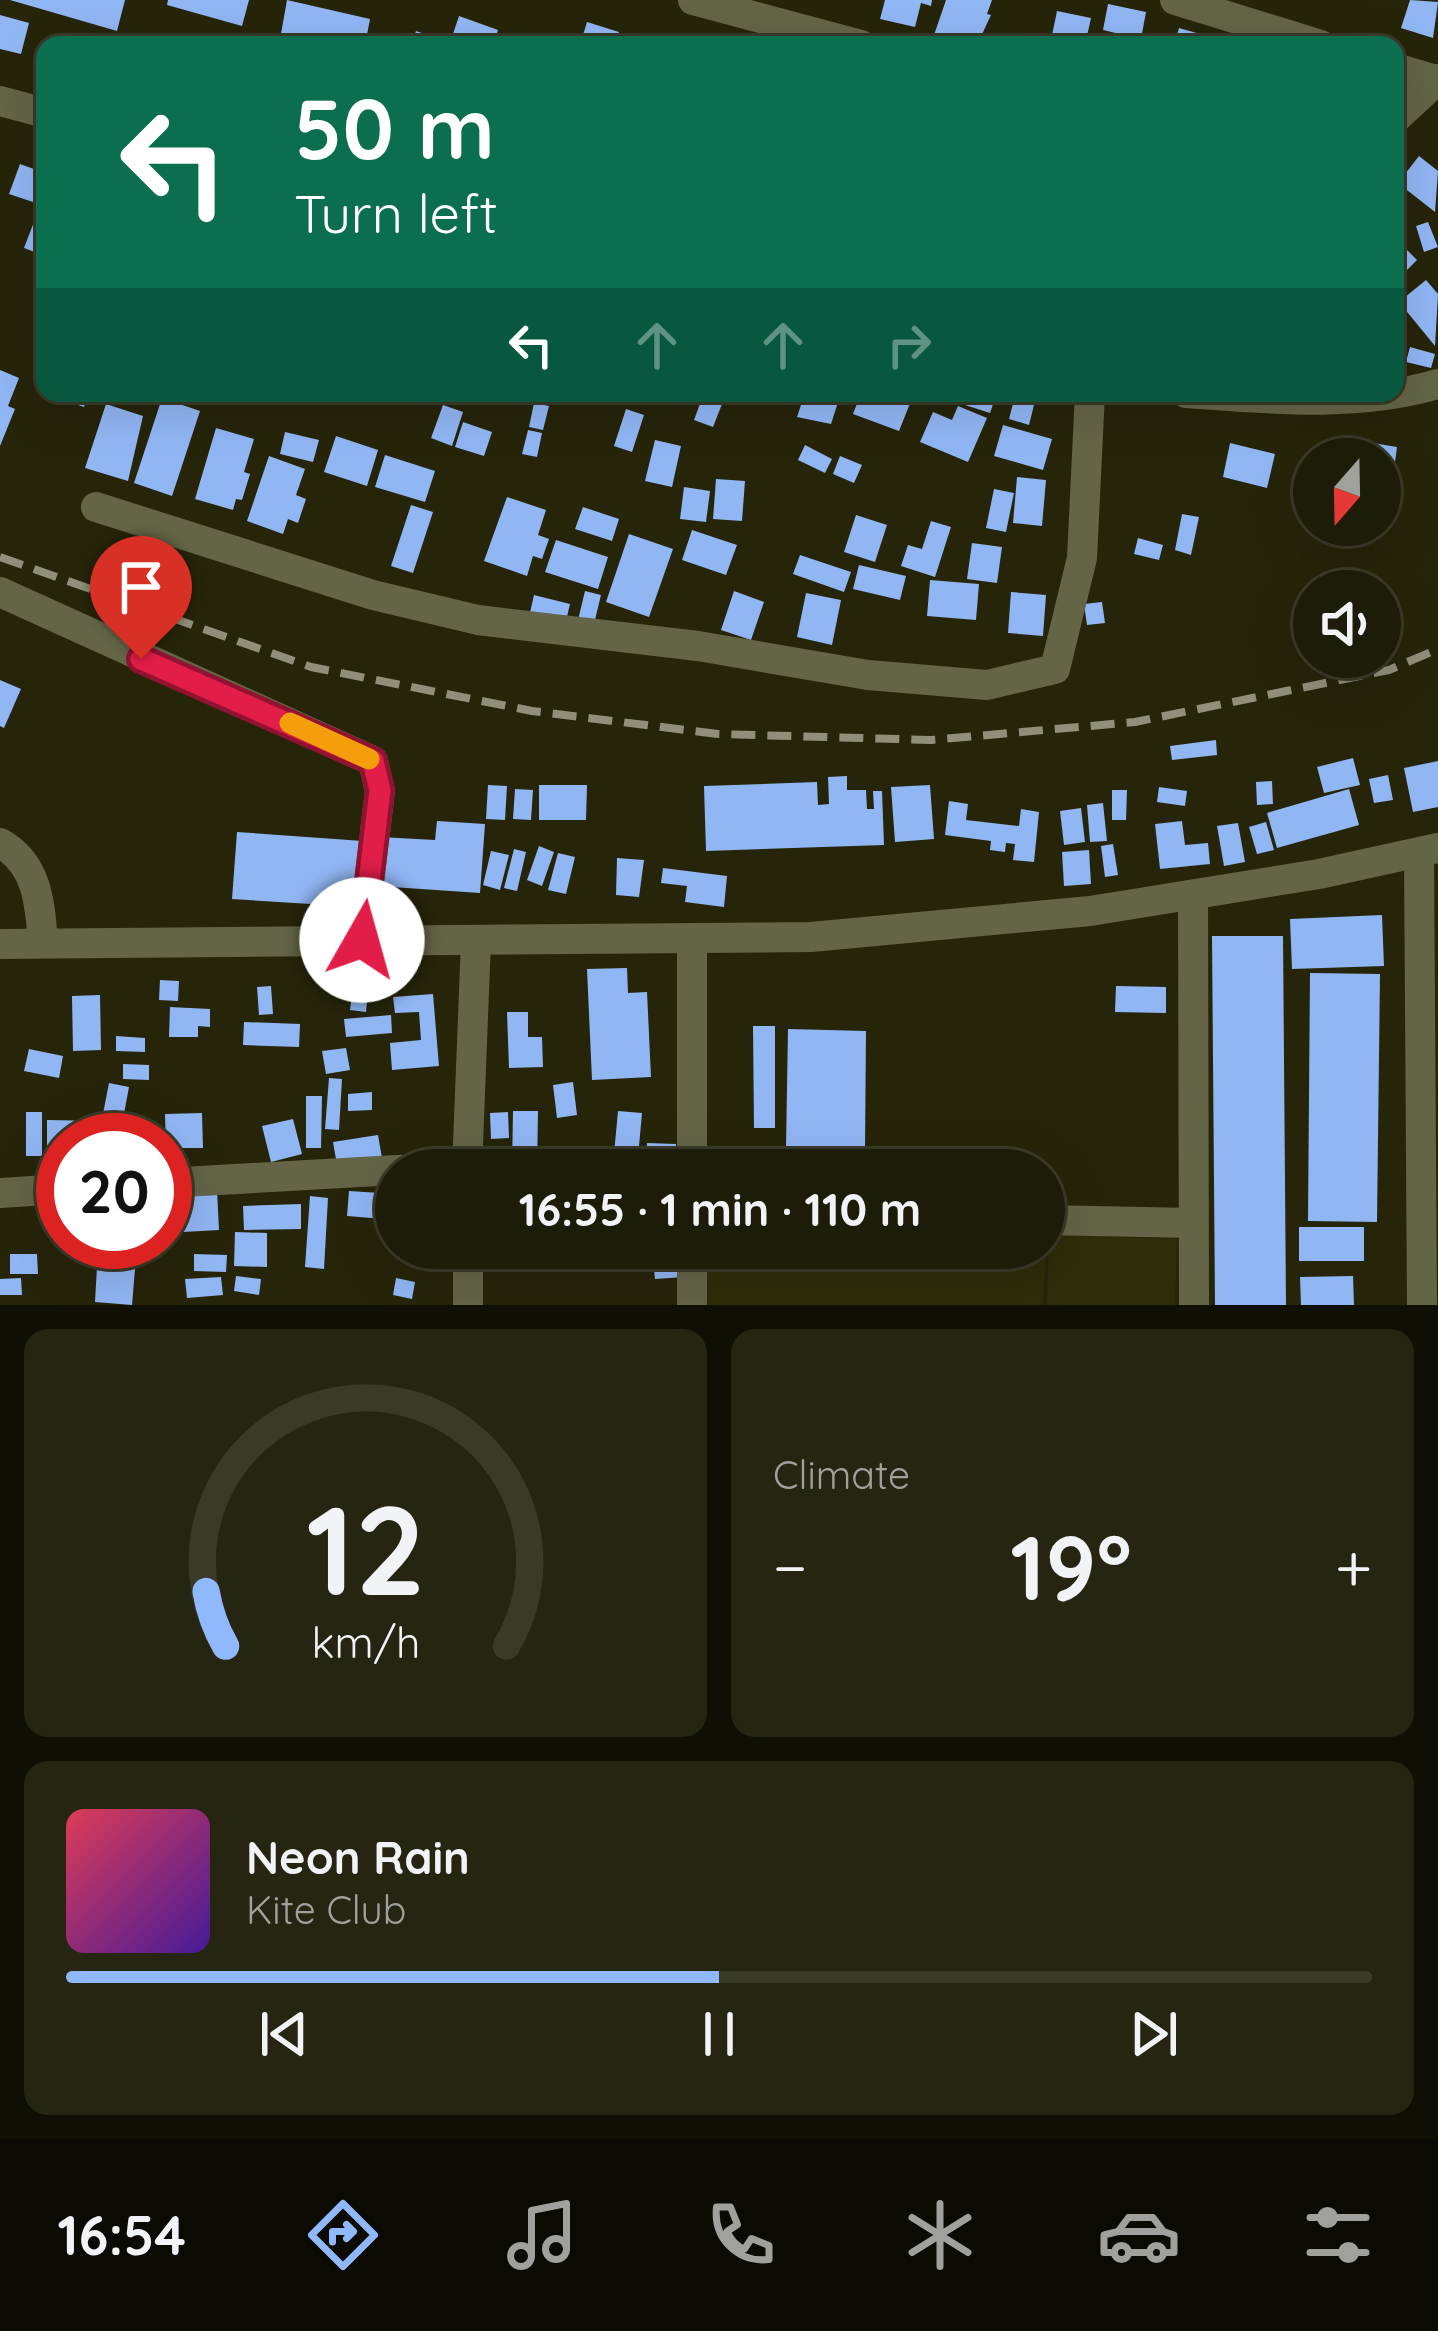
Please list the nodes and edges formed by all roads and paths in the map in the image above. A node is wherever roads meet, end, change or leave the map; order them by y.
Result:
1 (693, 0) edge
2 (1175, 0) edge
3 (827, 36) edge
4 (1292, 36) edge
5 (1404, 71) edge
6 (1437, 80) edge
7 (0, 101) edge
8 (36, 110) edge
9 (1404, 111) edge
10 (1438, 384) edge
11 (1404, 394) edge
12 (1090, 402) edge
13 (96, 507) dead end
14 (0, 592) edge
15 (0, 843) edge
16 (1428, 851) edge
17 (1193, 896) junction
18 (362, 940) junction
19 (476, 940) junction
20 (692, 940) junction
21 (0, 944) edge
22 (44, 944) junction
23 (1429, 1031) edge
24 (468, 1149) edge
25 (692, 1149) edge
26 (375, 1171) edge
27 (192, 1181) edge
28 (36, 1190) edge
29 (0, 1192) edge
30 (1065, 1220) edge
31 (1192, 1223) junction
32 (468, 1269) edge
33 (692, 1269) edge
34 (468, 1305) edge
35 (692, 1305) edge
36 (1194, 1305) edge
37 (1421, 1305) edge

1 - 3 street
2 - 4 street
5 - 6 street
6 - 9 street
7 - 8 street
10 - 11 street
12 - 13 street
14 - 18 street
15 - 22 street
16 - 17 street
16 - 23 street
17 - 20 street
17 - 31 street
18 - 19 street
18 - 22 street
19 - 20 street
19 - 24 street
20 - 25 street
21 - 22 street
23 - 37 street
26 - 27 street
28 - 29 street
30 - 31 street
31 - 36 street
32 - 34 street
33 - 35 street

